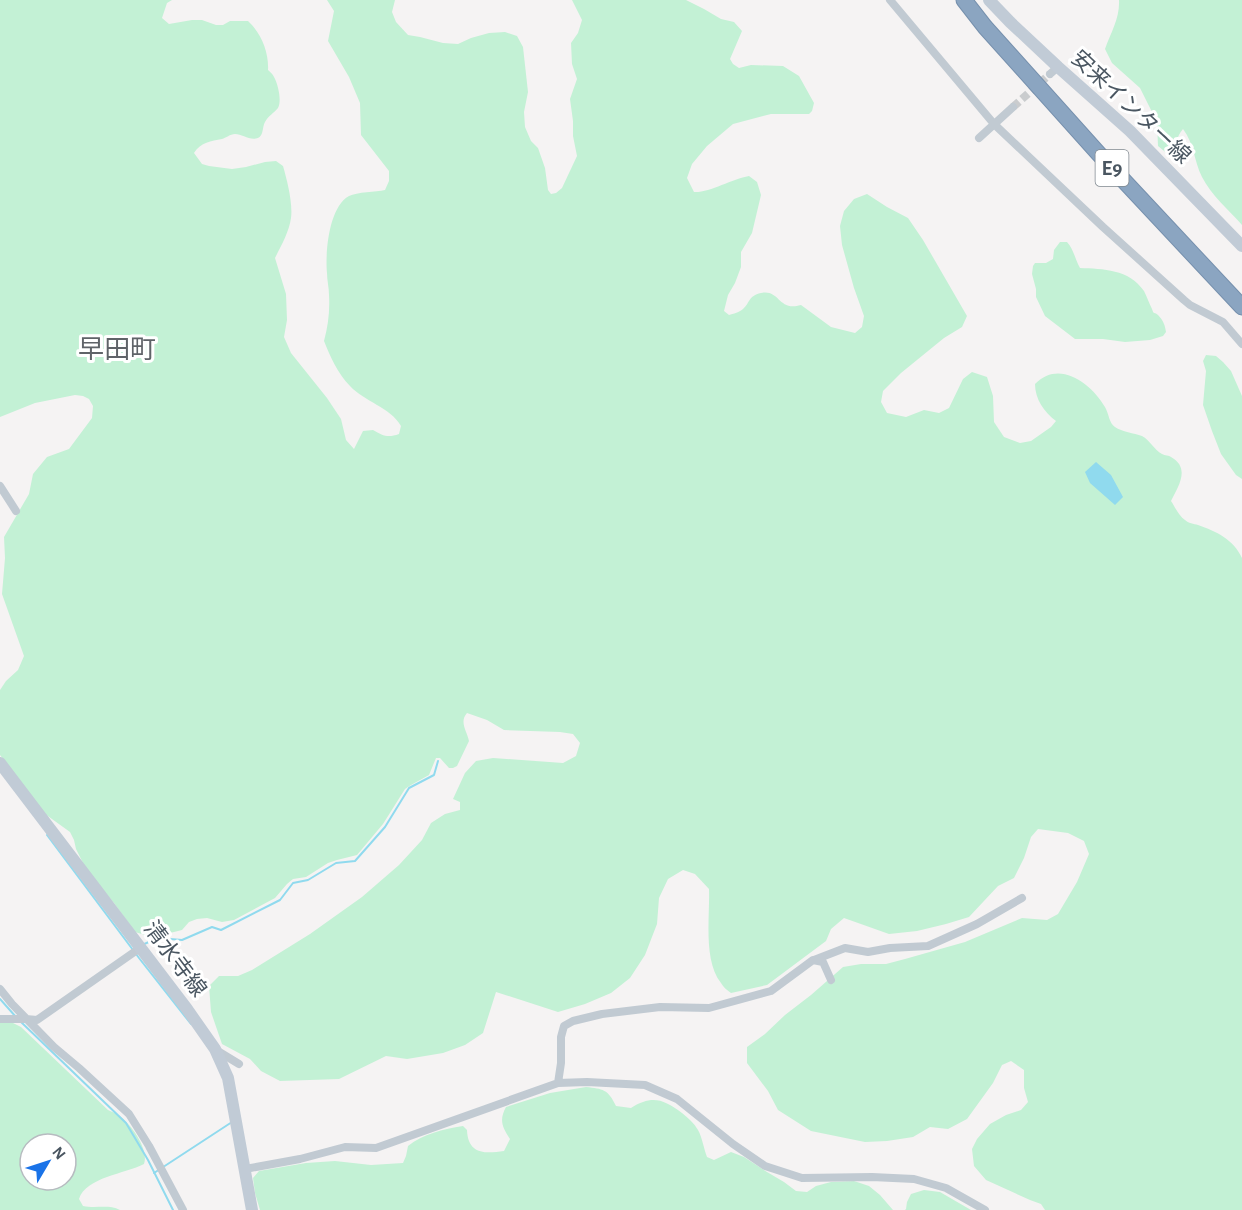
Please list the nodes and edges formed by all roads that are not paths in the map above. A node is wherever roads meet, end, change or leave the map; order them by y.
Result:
1 (890, 0) edge
2 (962, 0) edge
3 (989, 0) edge
4 (1013, 107) tunnel mouth
5 (994, 124) junction
6 (979, 138) dead end
7 (1242, 246) edge
8 (1242, 307) edge
9 (1242, 344) edge
10 (0, 486) edge
11 (16, 511) dead end
12 (0, 763) edge
13 (1022, 898) dead end
14 (140, 948) junction
15 (813, 960) junction
16 (831, 980) dead end
17 (0, 989) edge
18 (0, 1019) edge
19 (26, 1019) junction
20 (214, 1048) junction
21 (239, 1064) dead end
22 (558, 1083) junction
23 (245, 1168) junction
24 (183, 1210) edge
25 (252, 1210) edge
26 (985, 1210) edge

1 - 5 street
2 - 8 highway, E9
3 - 7 main road, 安来インター線
4 - 5 street
5 - 6 street
5 - 9 street
10 - 11 street
12 - 14 main road, 清水寺線
13 - 15 street
14 - 19 street
14 - 20 main road, 清水寺線
15 - 16 street
15 - 22 street
17 - 19 street
18 - 19 street
19 - 24 street
20 - 21 street
20 - 23 main road, 清水寺線
22 - 23 street
22 - 26 street
23 - 25 main road, 清水寺線

